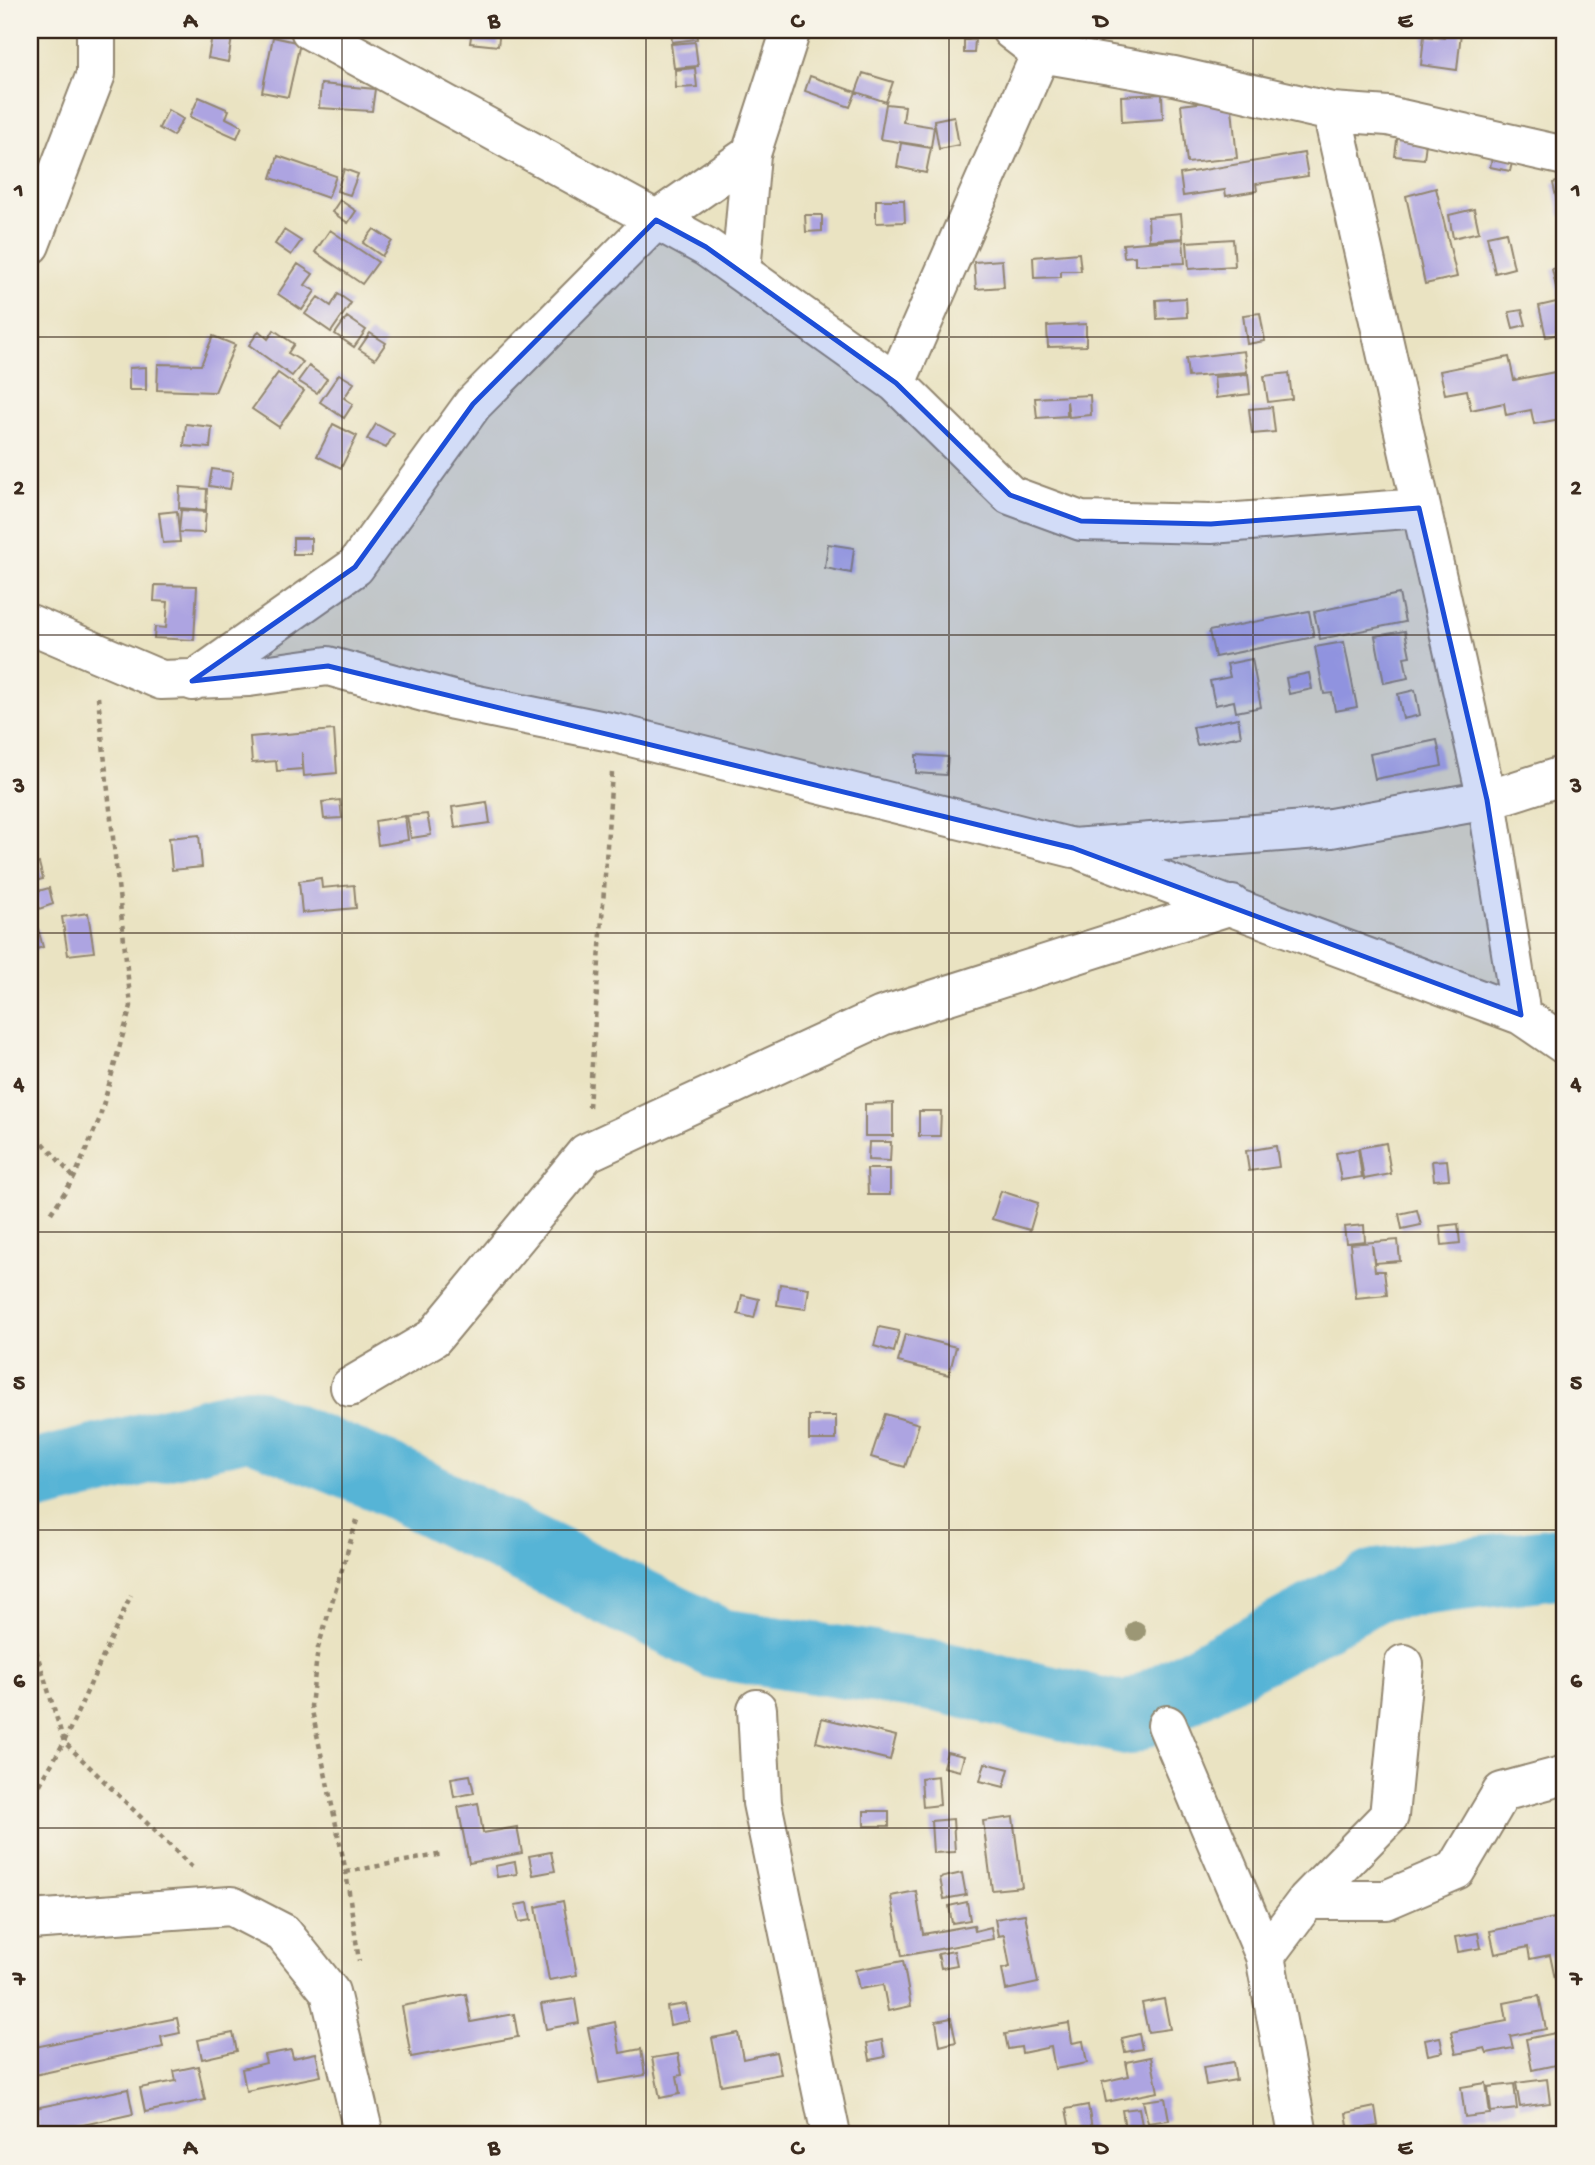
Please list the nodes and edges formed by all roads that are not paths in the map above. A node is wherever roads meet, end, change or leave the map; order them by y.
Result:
1 (96, 30) edge
2 (310, 30) edge
3 (791, 30) edge
4 (1011, 30) edge
5 (1041, 53) junction
6 (1332, 112) junction
7 (751, 154) junction
8 (1565, 156) edge
9 (656, 220) junction
10 (30, 245) edge
11 (741, 272) junction
12 (896, 383) junction
13 (1419, 508) junction
14 (30, 624) edge
15 (192, 681) junction
16 (1565, 775) edge
17 (1487, 800) junction
18 (1073, 848) junction
19 (1232, 905) junction
20 (1521, 1015) junction
21 (1565, 1045) edge
22 (350, 1387) dead end
23 (1404, 1664) dead end
24 (757, 1709) dead end
25 (1167, 1725) dead end
26 (1565, 1775) edge
27 (1307, 1900) junction
28 (30, 1920) edge
29 (1265, 1956) junction
30 (364, 2135) edge
31 (831, 2135) edge
32 (1297, 2135) edge

1 - 10 street
2 - 9 street
3 - 7 street
4 - 5 street
5 - 6 street
5 - 12 street
6 - 8 street
6 - 13 street
7 - 9 street
7 - 11 street
9 - 11 street
9 - 15 street
11 - 12 street
12 - 13 street
13 - 17 street
14 - 15 street
15 - 18 street
16 - 17 street
17 - 18 street
17 - 20 street
18 - 19 street
19 - 20 street
19 - 22 street
20 - 21 street
23 - 27 street
24 - 31 street
25 - 29 street
26 - 27 street
27 - 29 street
28 - 30 street
29 - 32 street

